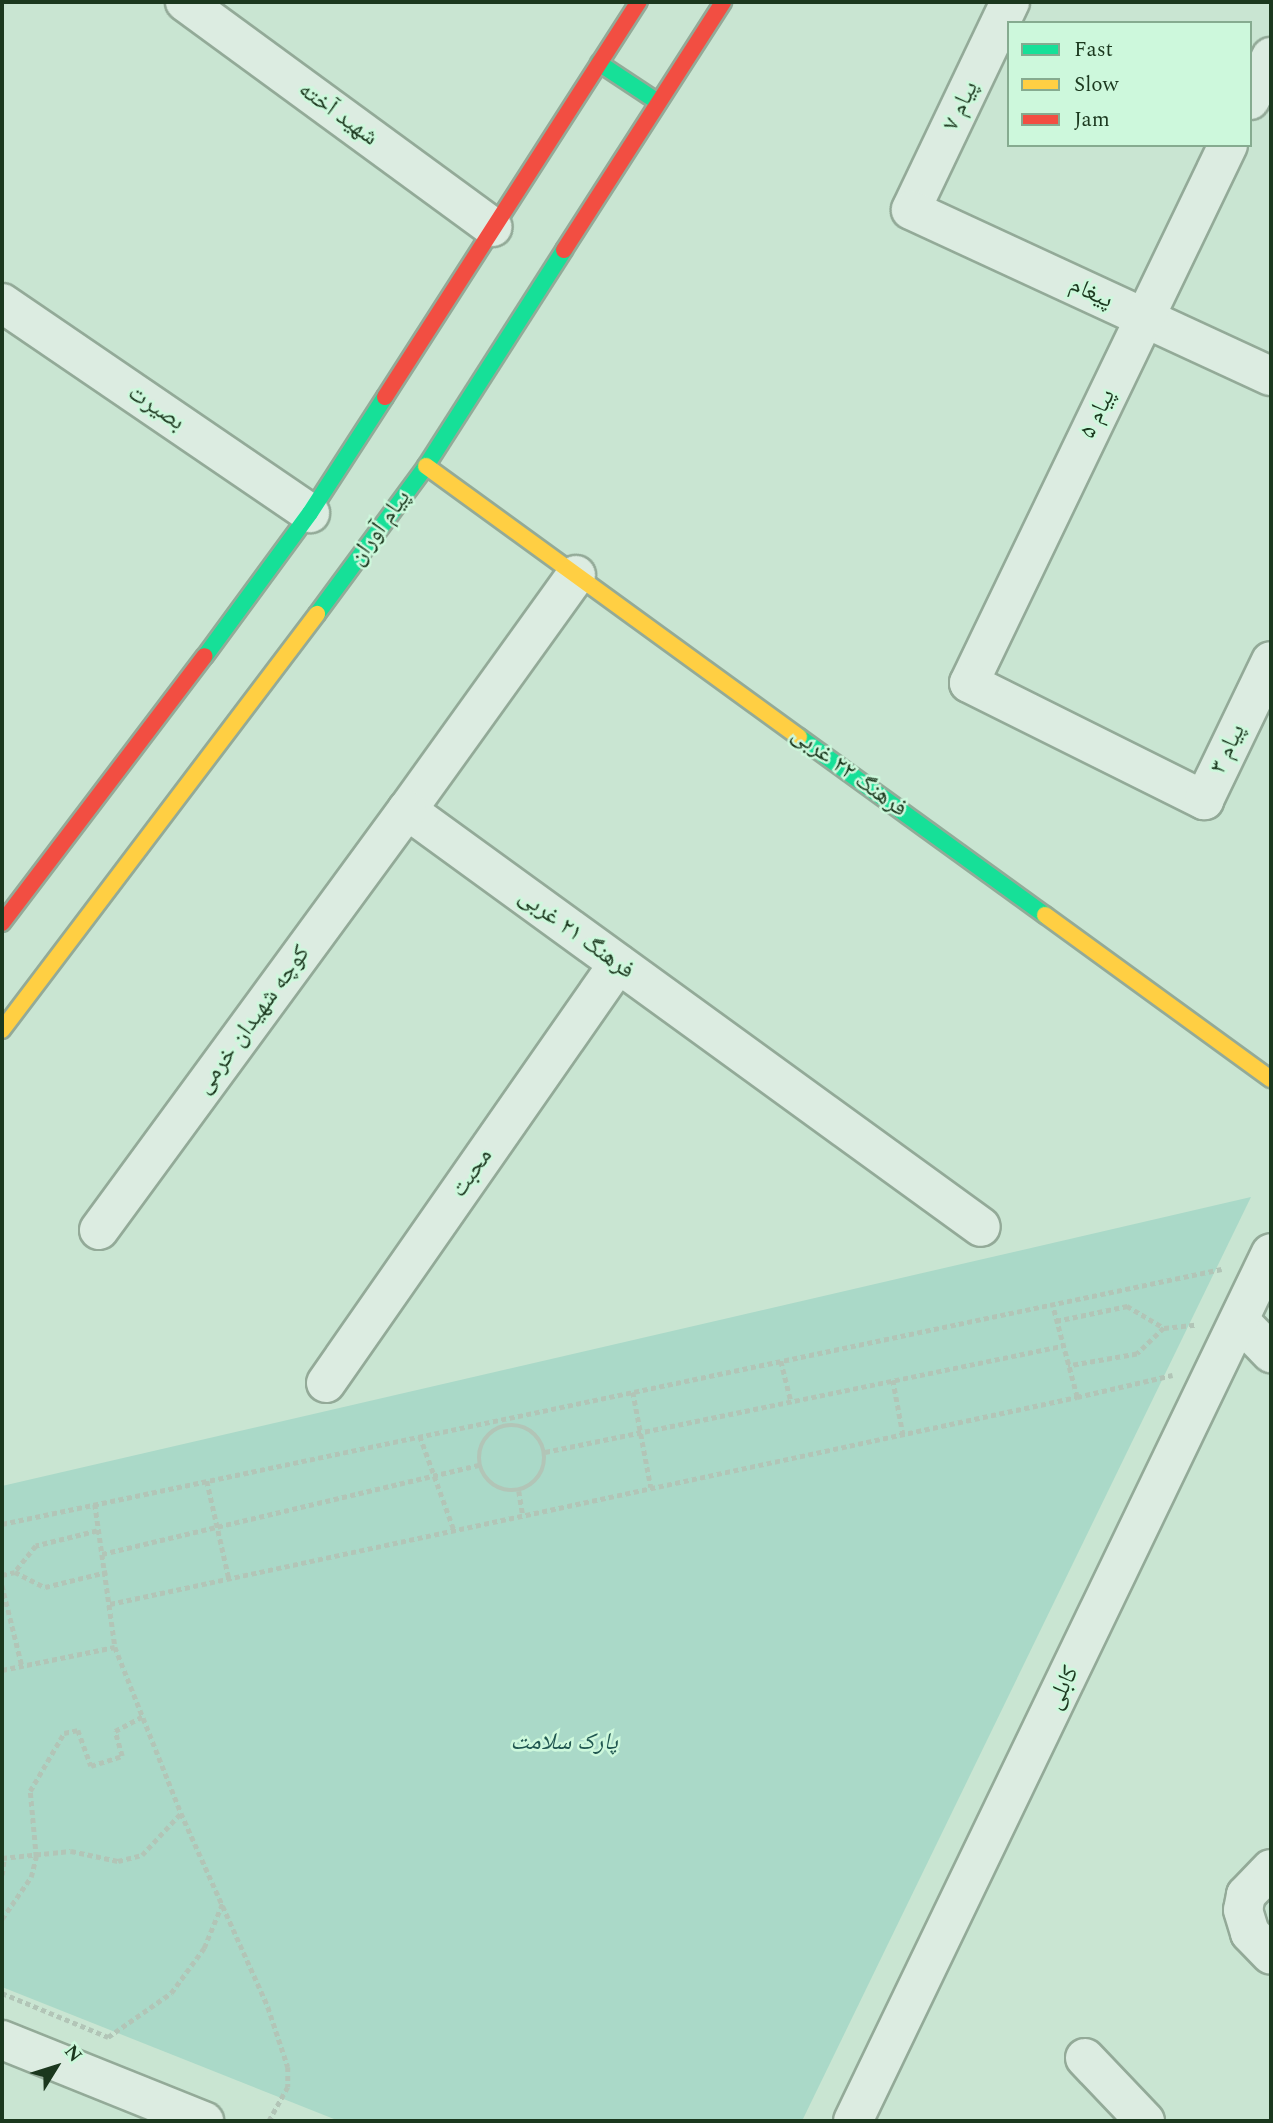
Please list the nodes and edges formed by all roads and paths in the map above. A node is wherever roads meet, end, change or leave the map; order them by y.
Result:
1 (185, 2) edge
2 (639, 2) edge
3 (723, 2) edge
4 (1010, 2) edge
5 (1271, 57) edge
6 (599, 64) junction
7 (1252, 96) edge
8 (658, 102) junction
9 (1227, 147) edge
10 (911, 210) joint
11 (492, 227) junction
12 (2, 303) edge
13 (1144, 318) junction
14 (1271, 376) edge
15 (426, 466) junction
16 (310, 513) junction
17 (576, 575) junction
18 (1271, 661) edge
19 (1203, 800) joint
20 (407, 810) junction
21 (2, 923) edge
22 (618, 964) junction
23 (2, 1030) edge
24 (1271, 1079) edge
25 (981, 1227) dead end
26 (99, 1230) dead end
27 (1270, 1256) edge
28 (1052, 1304) junction
29 (1056, 1321) junction
30 (1240, 1321) junction
31 (1062, 1346) junction
32 (1271, 1353) edge
33 (781, 1361) junction
34 (1068, 1366) junction
35 (1217, 1367) junction
36 (893, 1381) junction
37 (326, 1382) dead end
38 (633, 1392) junction
39 (1077, 1397) junction
40 (791, 1401) junction
41 (504, 1419) junction
42 (506, 1425) junction
43 (642, 1432) junction
44 (903, 1434) junction
45 (420, 1436) junction
46 (545, 1452) junction
47 (480, 1465) junction
48 (432, 1476) junction
49 (208, 1481) junction
50 (652, 1488) junction
51 (519, 1491) junction
52 (95, 1504) junction
53 (523, 1515) junction
54 (2, 1524) edge
55 (219, 1527) junction
56 (454, 1530) junction
57 (97, 1531) junction
58 (102, 1554) junction
59 (15, 1572) junction
60 (107, 1572) junction
61 (2, 1575) edge
62 (229, 1579) junction
63 (2, 1585) edge
64 (110, 1604) junction
65 (115, 1647) junction
66 (22, 1666) junction
67 (2, 1670) edge
68 (143, 1716) junction
69 (181, 1813) junction
70 (36, 1857) junction
71 (3, 1858) edge
72 (1271, 1869) edge
73 (2, 1875) edge
74 (223, 1901) junction
75 (2, 1919) edge
76 (1271, 1955) edge
77 (2, 1993) edge
78 (2, 2040) edge
79 (1085, 2058) dead end
80 (204, 2121) edge
81 (269, 2121) edge
82 (853, 2121) edge
83 (1145, 2121) edge

1 - 11 street, شهید آخته
2 - 6 main road
3 - 8 main road, پیام آوران
4 - 10 street, پیام ۷
5 - 7 street
6 - 8 main road
6 - 11 main road
8 - 15 main road, پیام آوران
9 - 13 street, پیام ۵
10 - 13 street, پیغام
11 - 16 main road
12 - 16 street, بصیرت
13 - 14 street, پیغام
13 - 19 street, پیام ۵
15 - 17 main road, فرهنگ ۲۲ غربی
15 - 23 main road, پیام آوران
16 - 21 main road
17 - 20 street
17 - 24 main road, فرهنگ ۲۲ غربی
18 - 19 street, پیام ۳
20 - 22 street, فرهنگ ۲۱ غربی
20 - 26 street, کوچه شهیدان خرمی
22 - 25 street, فرهنگ ۲۱ غربی
22 - 37 street, محبت
27 - 28 path
27 - 30 street, کابلی
28 - 29 path
28 - 33 path
29 - 31 path
29 - 34 path
30 - 32 street
30 - 35 street, کابلی
31 - 34 path
31 - 36 path
33 - 38 path
33 - 40 path
34 - 39 path
35 - 39 path
35 - 82 street, کابلی
36 - 40 path
36 - 44 path
38 - 41 path
38 - 43 path
39 - 44 path
40 - 43 path
41 - 42 path
41 - 45 path
42 - 46 path
42 - 47 path
43 - 46 path
43 - 50 path
44 - 50 path
45 - 48 path
45 - 49 path
46 - 51 path
47 - 48 path
47 - 51 path
48 - 55 path
48 - 56 path
49 - 52 path
49 - 55 path
50 - 53 path
51 - 53 path
52 - 54 path
52 - 57 path
53 - 56 path
55 - 58 path
55 - 62 path
56 - 62 path
57 - 58 path
57 - 59 path
58 - 60 path
59 - 60 path
59 - 61 path
60 - 64 path
62 - 64 path
63 - 66 path
64 - 65 path
65 - 66 path
65 - 68 path
66 - 67 path
68 - 69 path
68 - 70 path
69 - 70 path
69 - 74 path
70 - 71 path
70 - 75 path
71 - 73 path
72 - 76 street
74 - 77 path
74 - 81 path
78 - 80 street
79 - 83 street

